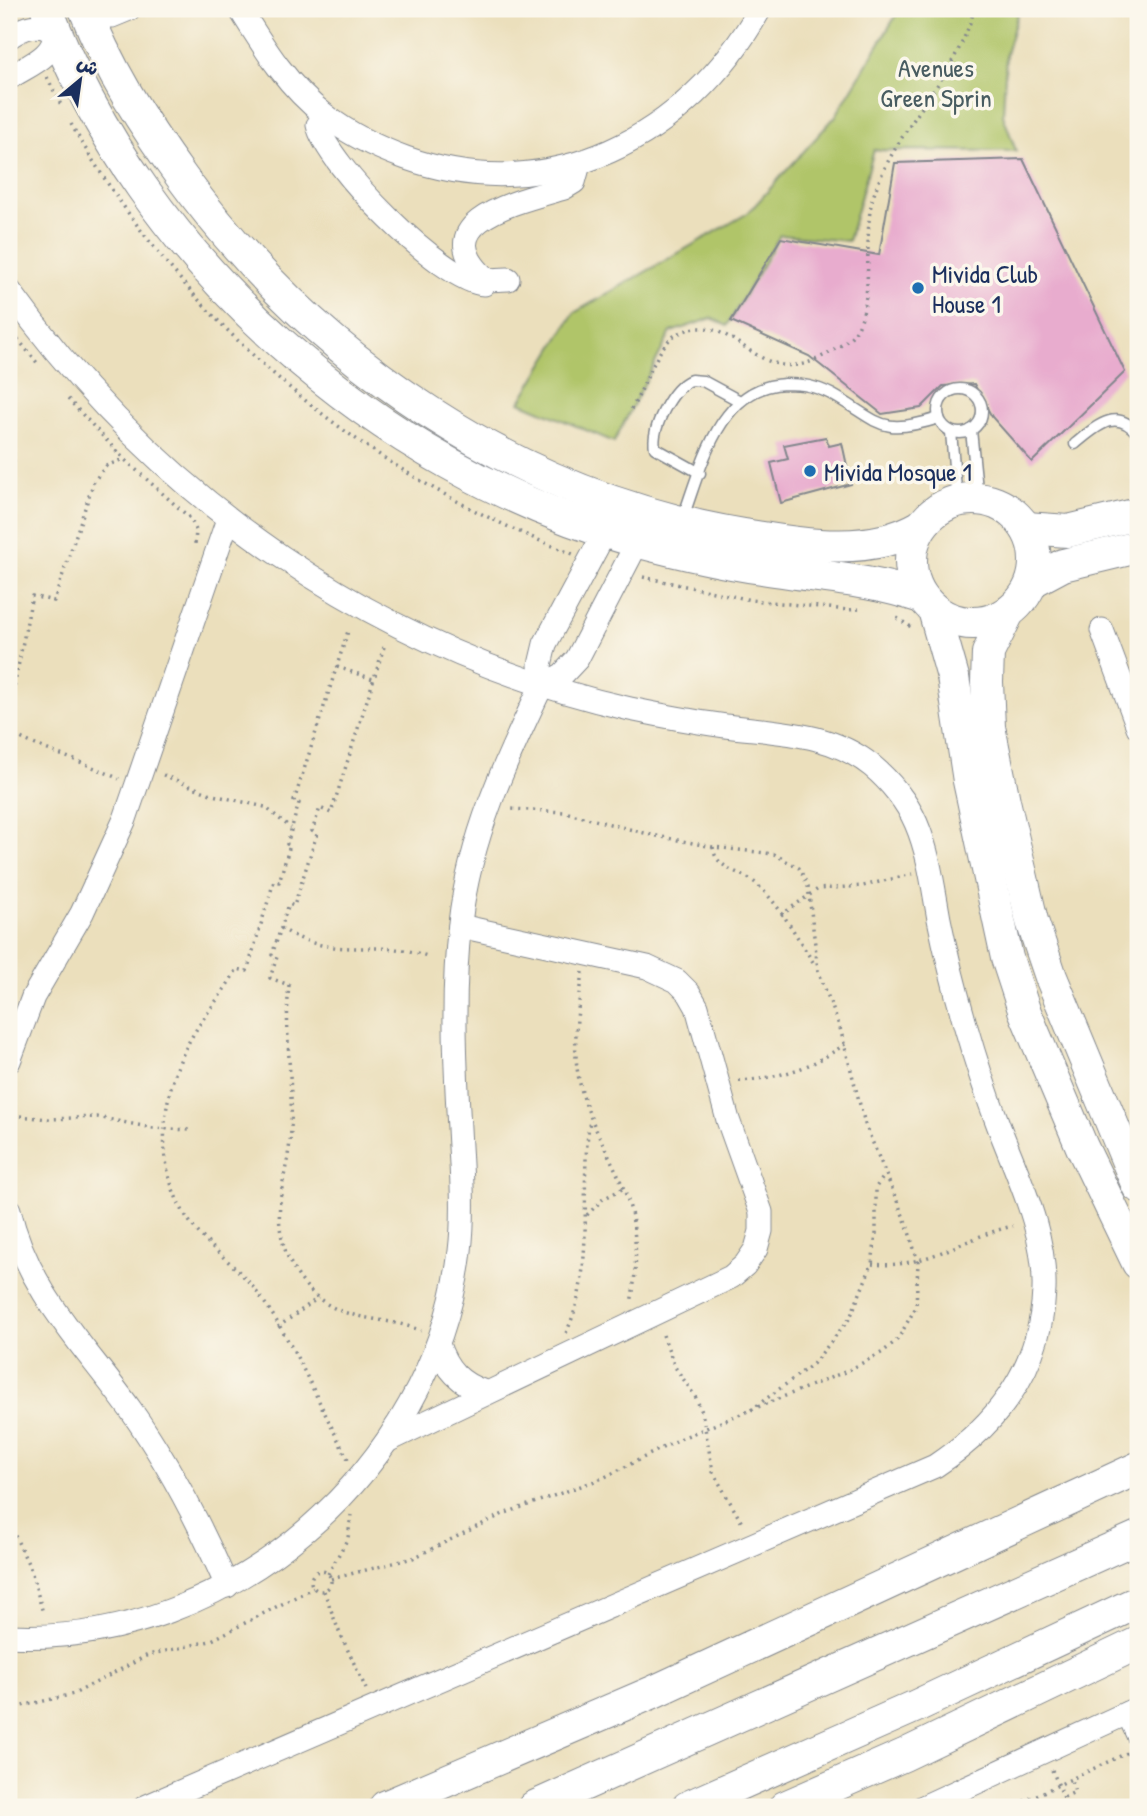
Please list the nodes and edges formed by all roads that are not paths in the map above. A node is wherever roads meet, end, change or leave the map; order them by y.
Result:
1 (129, 9) edge
2 (240, 9) edge
3 (760, 9) edge
4 (87, 10) edge
5 (51, 20) edge
6 (9, 37) edge
7 (9, 78) edge
8 (326, 116) junction
9 (579, 164) junction
10 (9, 290) edge
11 (738, 400) junction
12 (939, 418) junction
13 (971, 430) junction
14 (951, 432) junction
15 (1138, 434) edge
16 (1075, 444) dead end
17 (700, 473) junction
18 (967, 499) junction
19 (1138, 514) edge
20 (228, 519) junction
21 (682, 522) junction
22 (921, 526) junction
23 (1026, 528) junction
24 (605, 532) junction
25 (638, 541) junction
26 (1138, 547) edge
27 (1032, 581) junction
28 (928, 603) junction
29 (1008, 613) junction
30 (1102, 631) dead end
31 (542, 685) junction
32 (1138, 727) edge
33 (460, 926) junction
34 (9, 1061) edge
35 (1138, 1186) edge
36 (9, 1210) edge
37 (1138, 1263) edge
38 (438, 1344) junction
39 (485, 1392) junction
40 (388, 1440) junction
41 (1138, 1468) edge
42 (1138, 1537) edge
43 (227, 1586) junction
44 (1138, 1602) edge
45 (9, 1636) edge
46 (1138, 1643) edge
47 (1133, 1710) edge
48 (1138, 1735) edge
49 (145, 1807) edge
50 (385, 1807) edge
51 (534, 1807) edge
52 (688, 1807) edge
53 (785, 1807) edge
54 (923, 1807) edge

1 - 4 street
2 - 8 street
3 - 9 street
4 - 5 street
4 - 21 street
5 - 6 street
5 - 7 street
5 - 24 street
8 - 9 street
8 - 9 street
10 - 20 street
11 - 12 lane
11 - 17 lane
11 - 17 lane
12 - 13 lane
12 - 14 lane
13 - 14 lane
13 - 18 lane
14 - 18 lane
15 - 16 lane
17 - 21 lane
18 - 22 street
18 - 23 street
19 - 23 street
20 - 31 street
20 - 34 street
21 - 22 street
22 - 28 street
23 - 27 street
24 - 25 street
24 - 31 street
25 - 28 street
25 - 31 street
26 - 27 street
27 - 29 street
28 - 29 street
28 - 37 street
29 - 35 street
30 - 32 street
31 - 33 street
31 - 49 street
33 - 38 street
33 - 39 street
36 - 43 street
38 - 39 street
38 - 40 street
39 - 40 street
40 - 43 street
41 - 50 street
42 - 51 street
43 - 45 street
44 - 52 street
46 - 53 street
47 - 48 street
47 - 54 street

